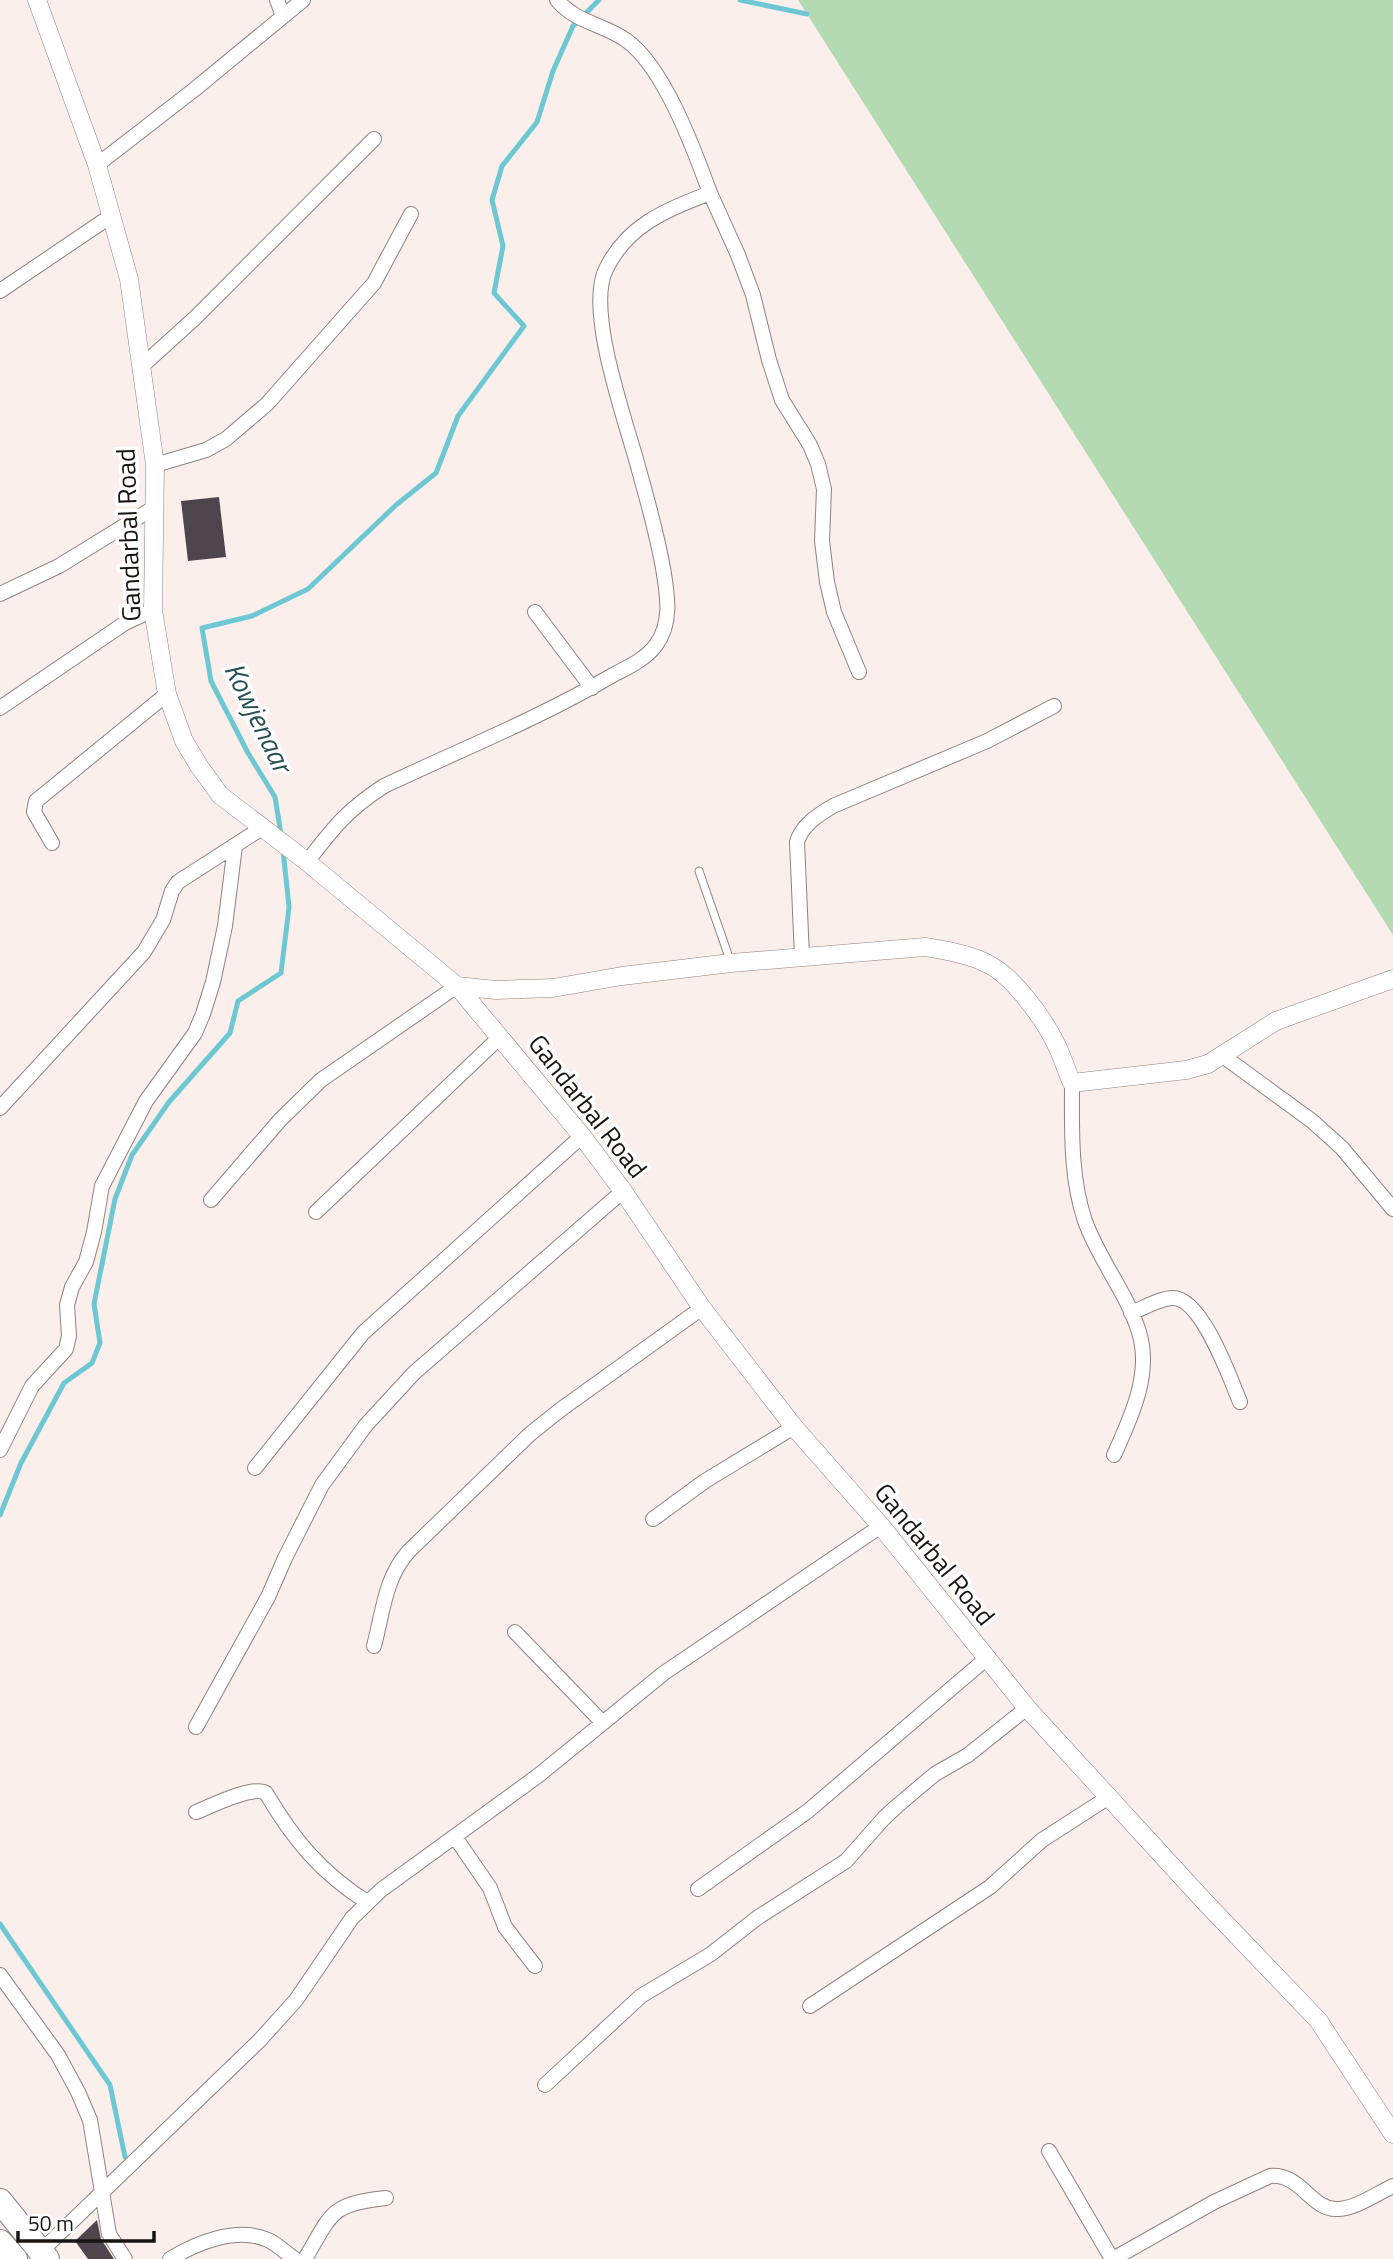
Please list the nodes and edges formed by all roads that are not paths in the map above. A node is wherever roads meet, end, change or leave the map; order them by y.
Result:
1 (37, 0) edge
2 (277, 0) edge
3 (303, 0) edge
4 (557, 0) edge
5 (283, 16) junction
6 (374, 139) dead end
7 (97, 165) junction
8 (710, 193) junction
9 (411, 214) dead end
10 (111, 215) junction
11 (0, 291) edge
12 (142, 366) junction
13 (155, 464) junction
14 (155, 507) junction
15 (0, 594) edge
16 (153, 610) junction
17 (535, 612) dead end
18 (859, 672) dead end
19 (592, 688) junction
20 (167, 694) junction
21 (1054, 706) dead end
22 (0, 708) edge
23 (262, 829) junction
24 (52, 843) dead end
25 (234, 846) junction
26 (307, 861) junction
27 (699, 871) dead end
28 (802, 957) junction
29 (731, 963) junction
30 (1393, 979) edge
31 (457, 986) junction
32 (500, 1037) junction
33 (1223, 1056) junction
34 (1072, 1083) junction
35 (0, 1108) edge
36 (582, 1136) junction
37 (624, 1191) junction
38 (211, 1199) dead end
39 (1393, 1209) edge
40 (316, 1212) dead end
41 (702, 1308) junction
42 (1131, 1313) junction
43 (1240, 1402) dead end
44 (794, 1427) junction
45 (0, 1450) edge
46 (1114, 1455) dead end
47 (255, 1468) dead end
48 (653, 1519) dead end
49 (881, 1526) junction
50 (515, 1632) dead end
51 (374, 1646) dead end
52 (987, 1658) junction
53 (1027, 1708) junction
54 (603, 1723) junction
55 (196, 1727) dead end
56 (1109, 1797) junction
57 (196, 1812) dead end
58 (455, 1837) junction
59 (698, 1889) dead end
60 (367, 1902) junction
61 (535, 1966) dead end
62 (0, 1975) edge
63 (810, 2007) dead end
64 (545, 2084) dead end
65 (1393, 2134) edge
66 (1049, 2151) dead end
67 (1393, 2186) edge
68 (102, 2192) junction
69 (386, 2198) dead end
70 (0, 2201) edge
71 (0, 2242) edge
72 (40, 2257) edge
73 (15, 2259) edge
74 (125, 2259) edge
75 (170, 2259) edge
76 (295, 2259) edge
77 (305, 2259) edge
78 (1113, 2259) edge

1 - 7 street, Gandarbal Road
2 - 5 street
3 - 5 street
4 - 8 street
5 - 7 street
6 - 12 street
7 - 10 street, Gandarbal Road
8 - 18 street
8 - 19 street
9 - 13 street
10 - 11 street
10 - 12 street, Gandarbal Road
12 - 13 street, Gandarbal Road
13 - 14 street, Gandarbal Road
14 - 15 street
14 - 16 street, Gandarbal Road
16 - 20 street, Gandarbal Road
16 - 22 street
17 - 19 street
19 - 26 street
20 - 23 street, Gandarbal Road
20 - 24 street
21 - 28 street
23 - 25 street
23 - 26 street, Gandarbal Road
25 - 35 street
25 - 45 street
26 - 31 street, Gandarbal Road
27 - 29 lane
28 - 29 street
28 - 34 street
29 - 31 street
30 - 33 street
31 - 32 street, Gandarbal Road
31 - 38 street
32 - 36 street, Gandarbal Road
32 - 40 street
33 - 34 street
33 - 39 street
34 - 42 street
36 - 37 street, Gandarbal Road
36 - 47 street
37 - 41 street, Gandarbal Road
37 - 55 street
41 - 44 street, Gandarbal Road
41 - 51 street
42 - 43 street
42 - 46 street
44 - 48 street
44 - 49 street, Gandarbal Road
49 - 52 street, Gandarbal Road
49 - 54 street
50 - 54 street
52 - 53 street, Gandarbal Road
52 - 59 street
53 - 56 street, Gandarbal Road
53 - 64 street
54 - 58 street
56 - 63 street
56 - 65 street, Gandarbal Road
57 - 60 street
58 - 60 street
58 - 61 street
60 - 68 street
62 - 68 street
66 - 78 street
67 - 78 street
68 - 72 street
68 - 74 street
69 - 77 street
70 - 72 highway
71 - 73 highway
75 - 76 street

